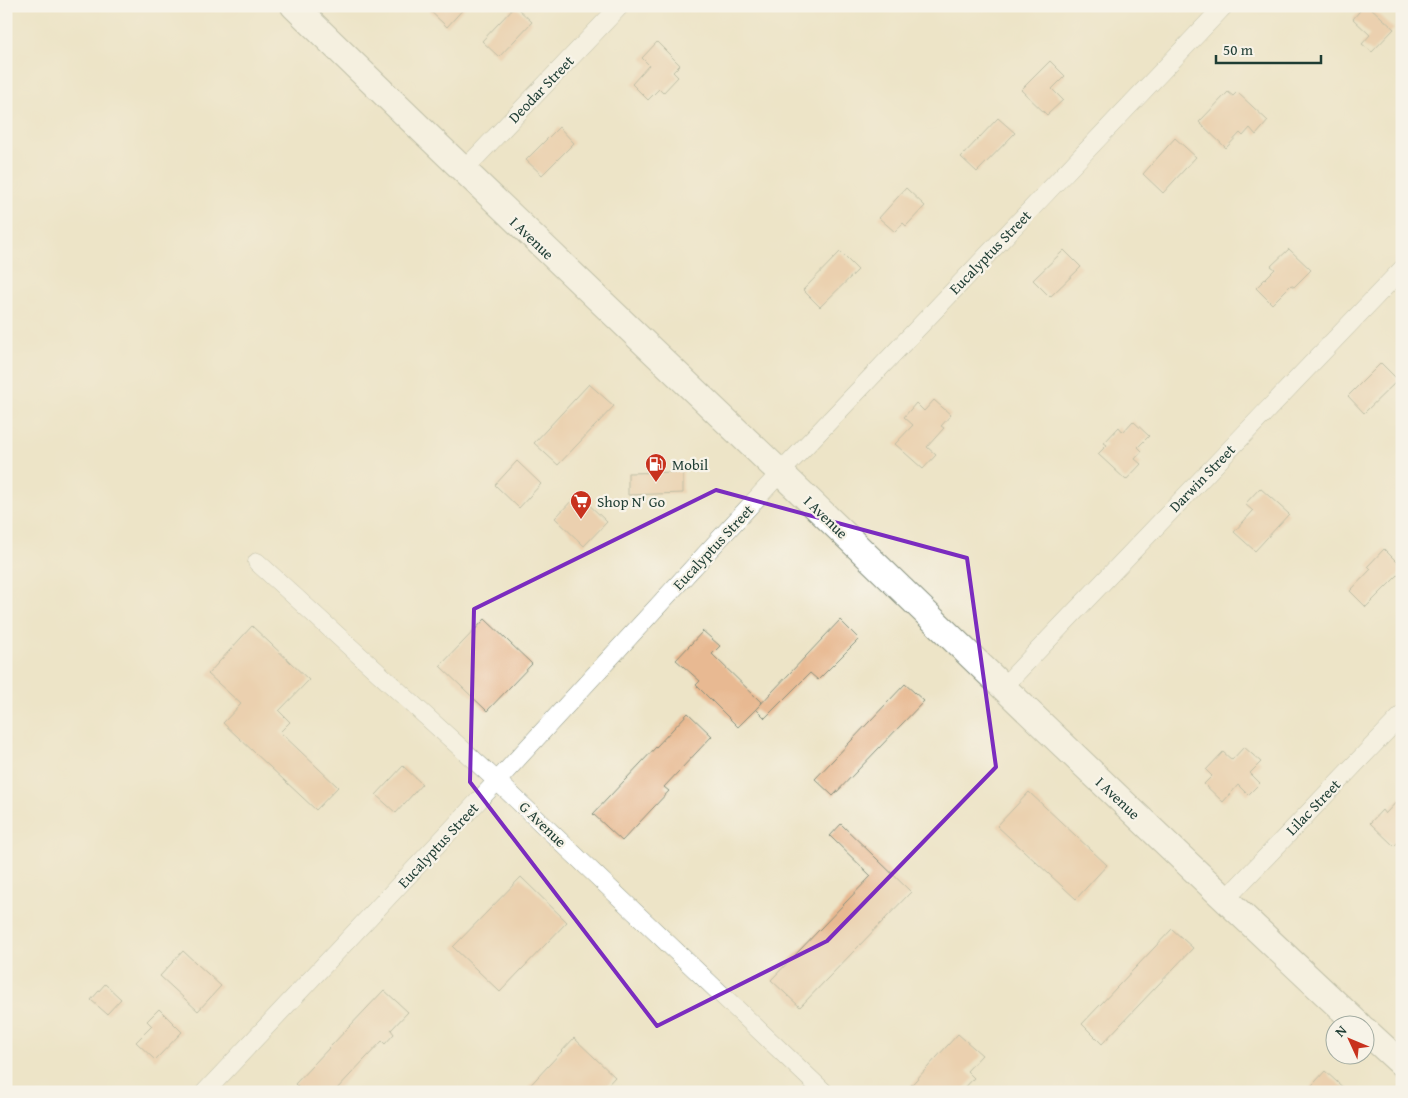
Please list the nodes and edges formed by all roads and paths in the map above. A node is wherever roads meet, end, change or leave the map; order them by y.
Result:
1 (294, 6) edge
2 (620, 6) edge
3 (1224, 6) edge
4 (463, 171) junction
5 (1402, 269) edge
6 (780, 474) junction
7 (257, 562) dead end
8 (1002, 688) junction
9 (1402, 715) edge
10 (497, 781) junction
11 (1225, 900) junction
12 (1349, 1016) edge
13 (1376, 1040) edge
14 (1402, 1064) edge
15 (205, 1092) edge
16 (824, 1092) edge

1 - 4 main road, I Avenue
2 - 4 street, Deodar Street
3 - 6 street, Eucalyptus Street
4 - 6 main road, I Avenue
5 - 8 street, Darwin Street
6 - 8 main road, I Avenue
6 - 10 street, Eucalyptus Street
7 - 10 street, G Avenue
8 - 11 main road, I Avenue
9 - 11 street, Lilac Street
10 - 15 street, Eucalyptus Street
10 - 16 street, G Avenue
11 - 12 main road, I Avenue
13 - 14 main road

